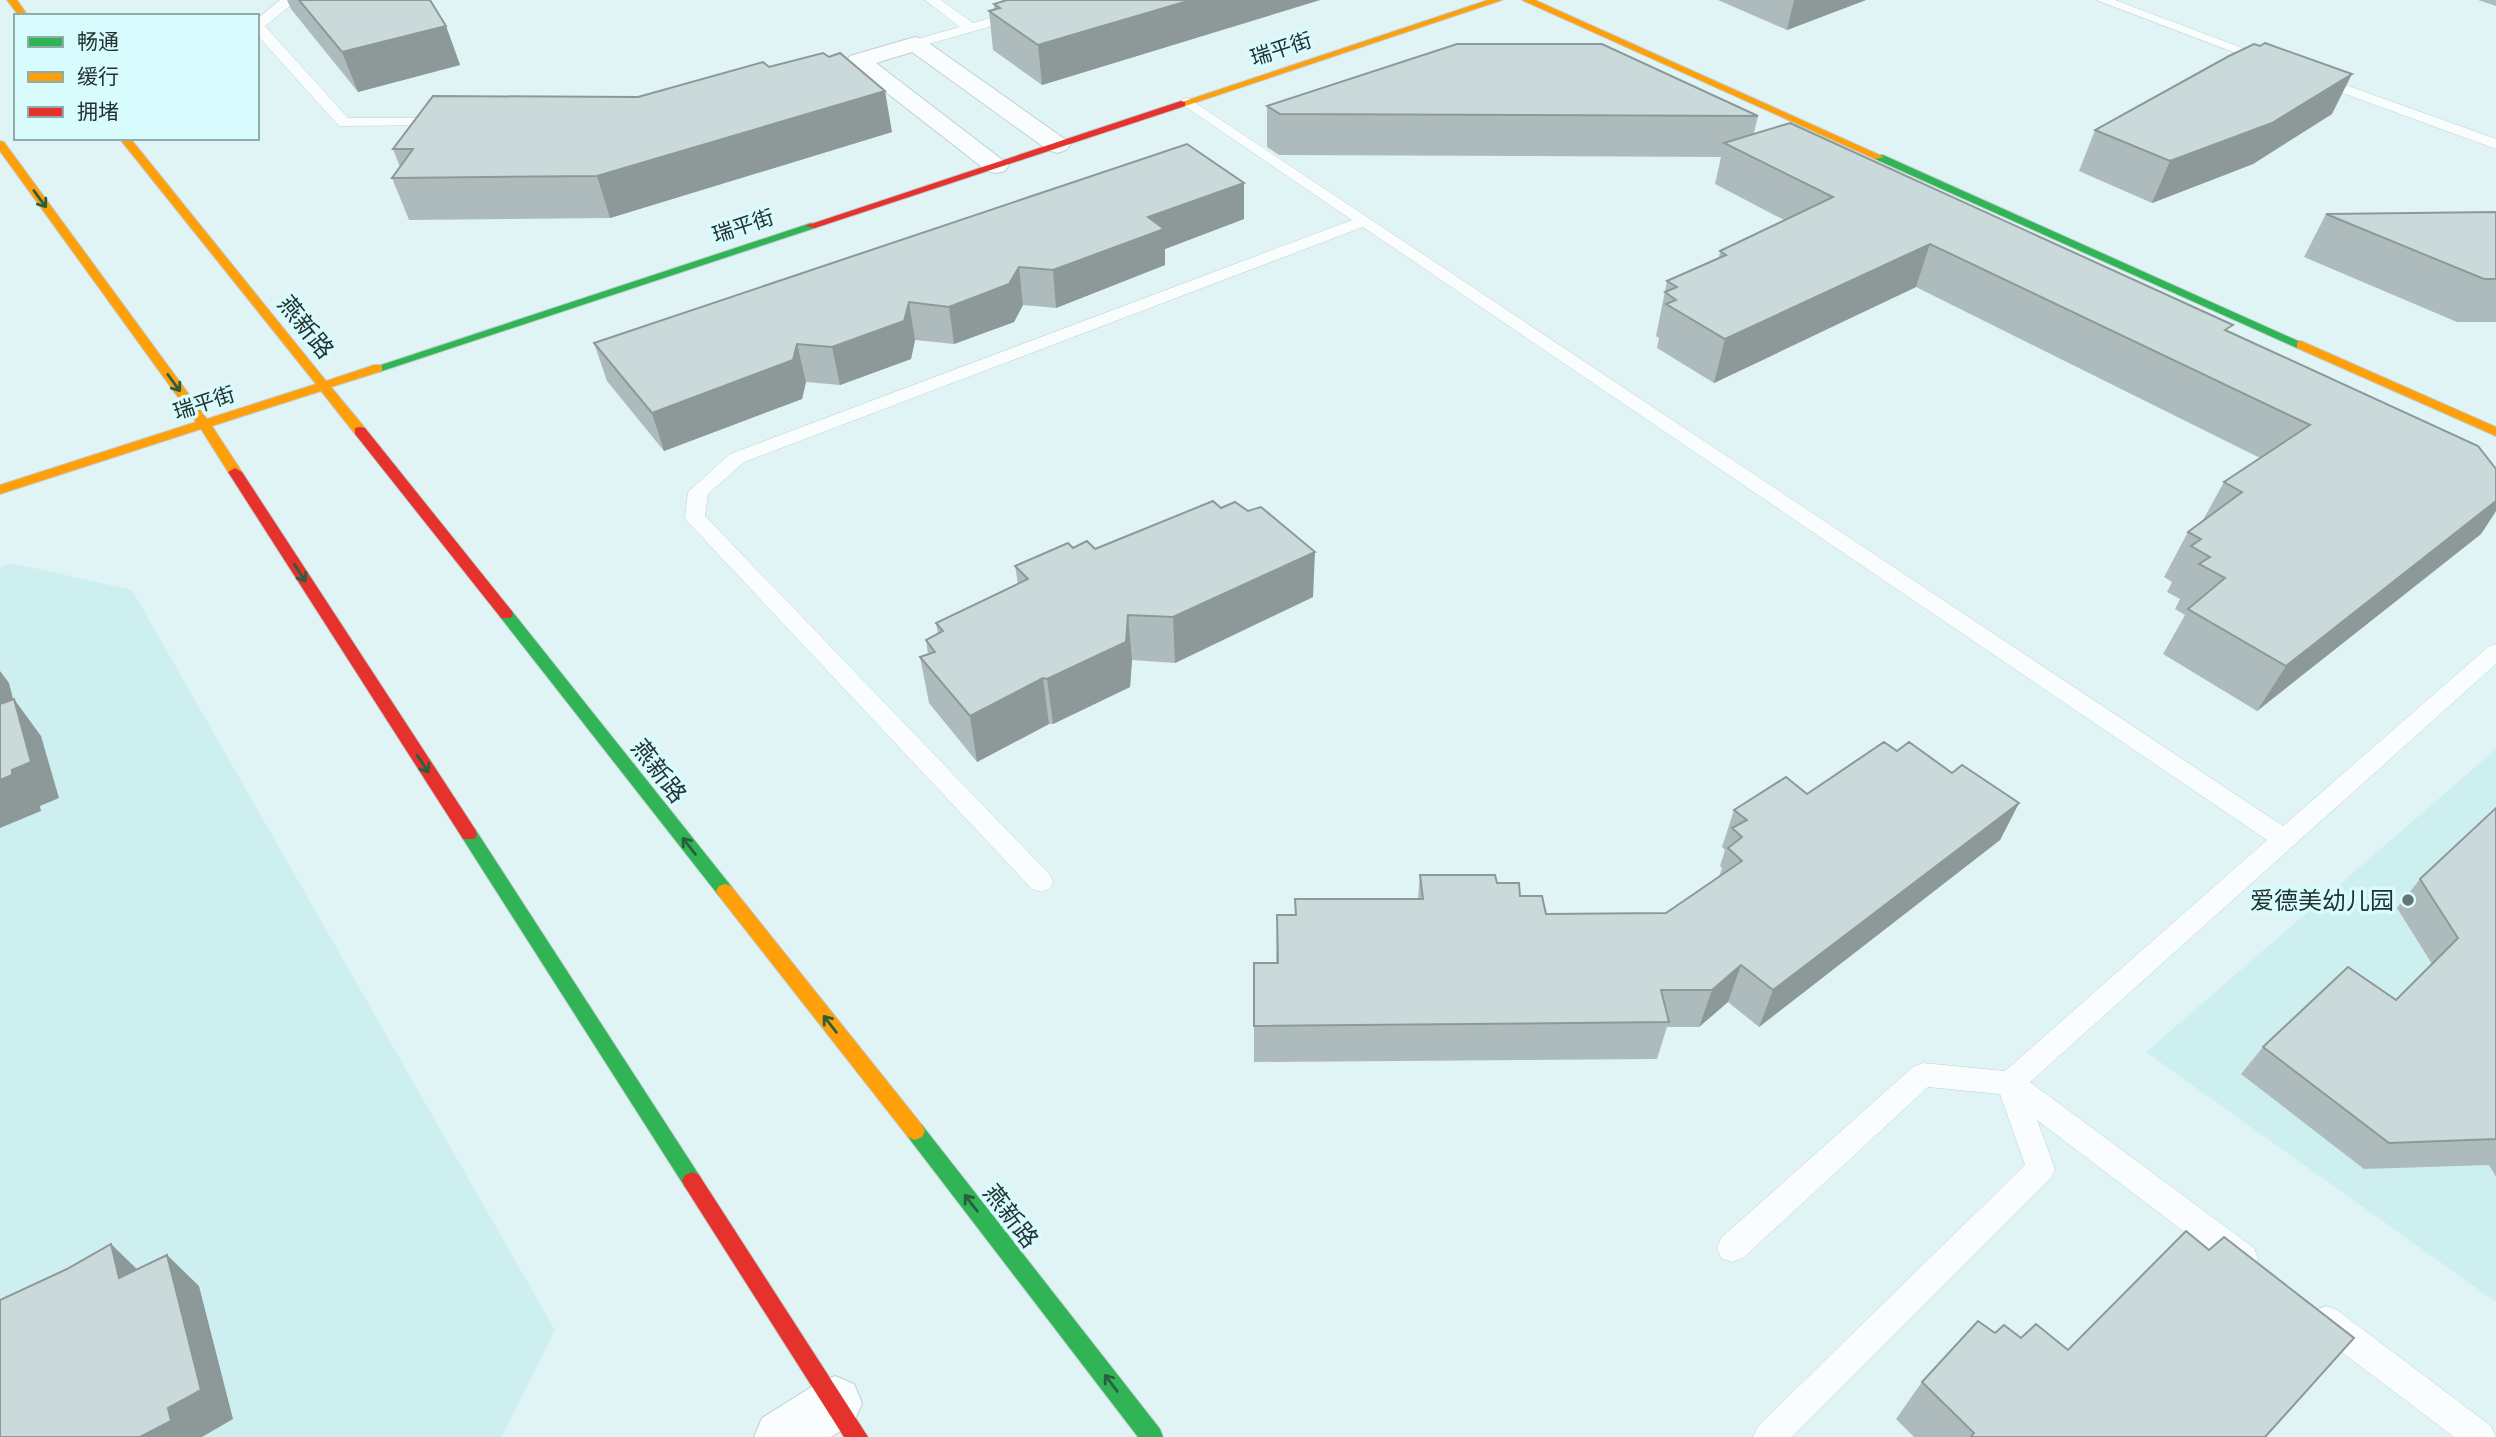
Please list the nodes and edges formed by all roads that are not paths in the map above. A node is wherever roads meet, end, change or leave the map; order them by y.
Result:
1 (296, 0) edge
2 (932, 0) edge
3 (1067, 0) edge
4 (1497, 0) edge
5 (1527, 0) edge
6 (2103, 0) edge
7 (259, 24) edge
8 (259, 28) edge
9 (971, 28) junction
10 (915, 44) junction
11 (1188, 102) junction
12 (454, 122) edge
13 (126, 140) edge
14 (0, 144) edge
15 (2496, 144) edge
16 (1058, 145) junction
17 (996, 165) junction
18 (1364, 220) junction
19 (325, 386) junction
20 (205, 425) junction
21 (2496, 432) edge
22 (0, 490) edge
23 (2496, 652) edge
24 (2285, 840) junction
25 (1041, 882) dead end
26 (2010, 1083) junction
27 (1732, 1248) dead end
28 (2262, 1272) edge
29 (2305, 1305) edge
30 (846, 1420) edge
31 (781, 1437) edge
32 (1152, 1437) edge
33 (1769, 1437) edge
34 (2480, 1437) edge

1 - 7 lane
2 - 9 lane
3 - 9 lane
4 - 11 street, 瑞平街
5 - 21 street
6 - 15 lane
8 - 12 lane
9 - 10 lane
10 - 16 street
10 - 17 street
11 - 16 street, 瑞平街
11 - 18 lane
13 - 19 street, 燕新路
14 -> 20 street
16 - 17 street, 瑞平街
17 - 19 street, 瑞平街
18 - 24 lane
18 - 25 lane
19 - 20 street, 瑞平街
32 -> 19 street, 燕新路
20 - 22 street, 瑞平街
20 -> 30 street
23 - 24 lane
24 - 26 lane
26 - 27 lane
26 - 28 lane
26 - 33 lane
29 - 34 lane
30 - 31 street

